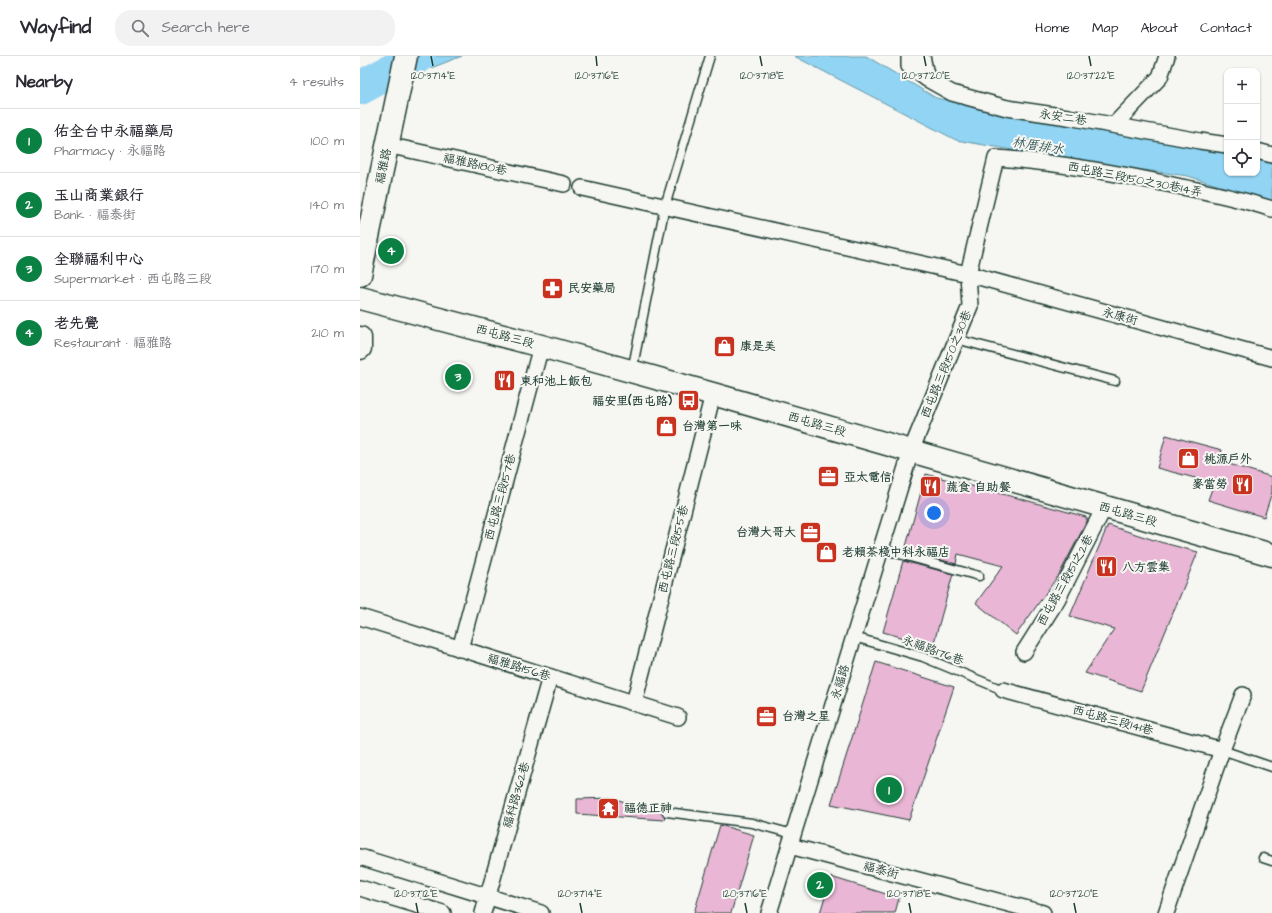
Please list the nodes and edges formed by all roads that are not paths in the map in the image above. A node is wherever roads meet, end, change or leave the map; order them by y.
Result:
1 (406, 56) edge
2 (710, 56) edge
3 (909, 56) edge
4 (922, 56) edge
5 (1167, 56) edge
6 (927, 79) junction
7 (1114, 125) junction
8 (387, 145) junction
9 (1224, 145) edge
10 (1260, 152) edge
11 (1272, 155) edge
12 (996, 158) joint
13 (564, 184) dead end
14 (582, 188) dead end
15 (665, 206) junction
16 (1272, 209) edge
17 (968, 274) junction
18 (360, 275) edge
19 (360, 298) edge
20 (360, 338) edge
21 (956, 339) junction
22 (541, 346) junction
23 (360, 348) edge
24 (1272, 358) edge
25 (632, 372) junction
26 (1115, 381) dead end
27 (713, 394) junction
28 (911, 451) junction
29 (1104, 508) junction
30 (881, 549) junction
31 (1272, 555) edge
32 (979, 576) dead end
33 (360, 617) edge
34 (854, 637) junction
35 (460, 649) junction
36 (1024, 652) dead end
37 (550, 677) junction
38 (1003, 690) joint
39 (1243, 695) dead end
40 (634, 703) junction
41 (678, 717) dead end
42 (1222, 750) junction
43 (1272, 767) edge
44 (667, 812) dead end
45 (791, 840) junction
46 (360, 857) edge
47 (1263, 858) dead end
48 (1272, 860) edge
49 (360, 888) edge
50 (487, 896) junction
51 (443, 913) edge
52 (483, 913) edge
53 (541, 913) edge
54 (769, 913) edge
55 (1043, 913) edge
56 (1166, 913) edge

1 - 8 street, 福雅路
2 - 15 lane
3 - 6 street, 永安二巷
4 - 6 street
5 - 7 street
6 - 7 street, 永安二巷
7 - 9 street, 永安二巷
8 - 13 street, 福雅路180巷
8 - 18 street, 福雅路
10 - 11 street
12 - 16 street, 西屯路三段150之30巷14弄
12 - 17 street, 西屯路三段150之30巷
14 - 15 street, 永康街
15 - 17 street, 永康街
15 - 25 lane
17 - 21 street, 西屯路三段150之30巷
17 - 24 street, 永康街
19 - 22 street, 西屯路三段
20 - 23 street
21 - 26 lane
21 - 28 street, 西屯路三段150之30巷
22 - 25 street, 西屯路三段
22 - 35 street, 西屯路三段157巷
25 - 27 street, 西屯路三段
27 - 28 street, 西屯路三段
27 - 40 street, 西屯路三段155巷
28 - 29 street, 西屯路三段
28 - 30 street, 永福路
29 - 31 street, 西屯路三段
29 - 36 street, 西屯路三段151之2巷
30 - 32 lane
30 - 34 street, 永福路
33 - 35 street, 福雅路156巷
34 - 38 lane, 永福路176巷
34 - 45 street, 永福路
35 - 37 street, 福雅路156巷
37 - 40 street, 福雅路156巷
37 - 50 street, 福科路362巷
38 - 42 street, 西屯路三段141巷
39 - 42 street
40 - 41 street, 福雅路156巷
42 - 43 lane
42 - 56 street
44 - 45 lane
45 - 54 street, 永福路
45 - 55 street, 福泰街
46 - 50 street
47 - 48 lane
49 - 51 street
50 - 52 street, 福科路362巷
50 - 53 street

